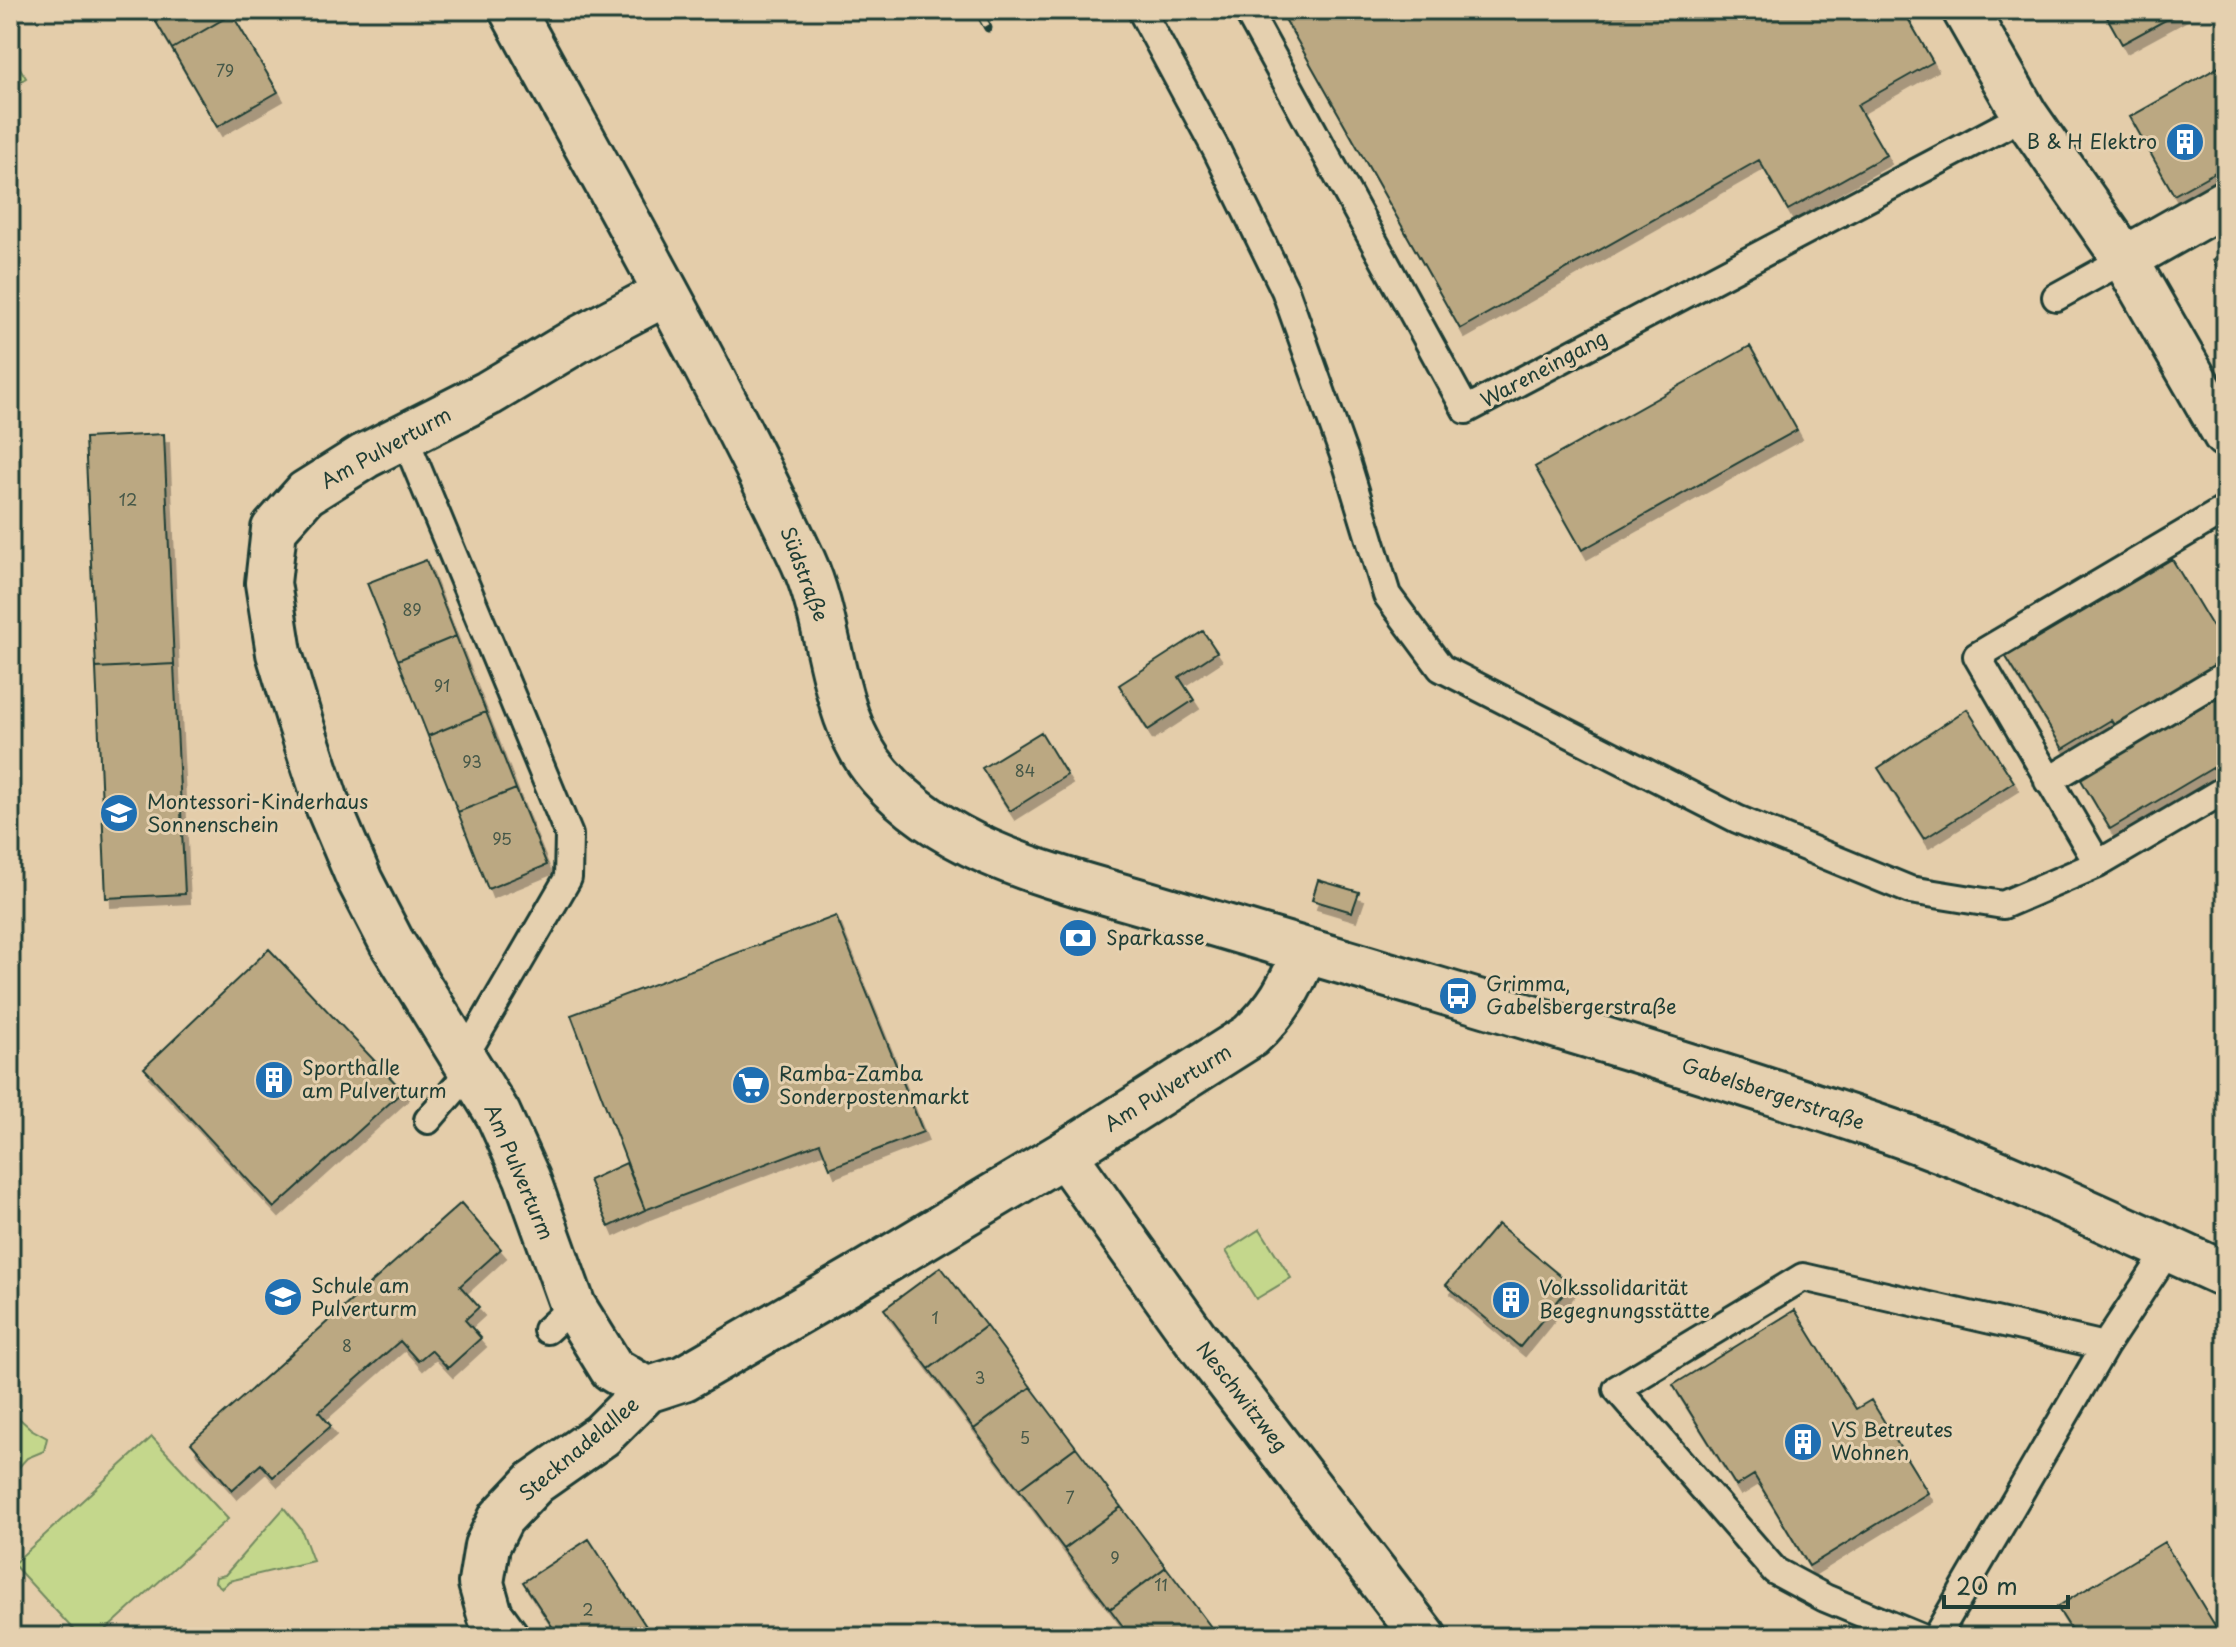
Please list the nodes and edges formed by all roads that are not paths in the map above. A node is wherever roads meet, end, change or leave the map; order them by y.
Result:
1 (512, 10) edge
2 (1141, 10) edge
3 (1247, 10) edge
4 (1965, 10) edge
5 (2025, 115) junction
6 (2226, 202) edge
7 (2125, 259) junction
8 (666, 293) junction
9 (2056, 297) dead end
10 (2226, 433) edge
11 (404, 436) junction
12 (2226, 509) edge
13 (2226, 675) edge
14 (2048, 781) junction
15 (2226, 789) edge
16 (2098, 864) junction
17 (1306, 951) junction
18 (467, 1062) junction
19 (428, 1120) dead end
20 (1064, 1154) junction
21 (2169, 1249) junction
22 (2226, 1275) edge
23 (2105, 1346) junction
24 (647, 1390) junction
25 (506, 1637) edge
26 (1424, 1637) edge
27 (1919, 1637) edge
28 (1936, 1637) edge

1 - 8 street, Südstraße
2 - 16 lane
3 - 5 lane, Wareneingang
4 - 5 street
5 - 7 street
6 - 7 street
7 - 9 lane
7 - 10 street
8 - 11 street, Am Pulverturm
8 - 17 street, Südstraße
11 - 18 lane
11 - 18 street, Am Pulverturm
12 - 14 lane
13 - 14 lane
14 - 16 lane
15 - 16 lane
17 - 20 street, Am Pulverturm
17 - 21 street, Gabelsbergerstraße
18 - 19 lane
18 - 24 street, Am Pulverturm
20 - 24 street, Am Pulverturm
20 - 26 street, Neschwitzweg
21 - 22 street, Gabelsbergerstraße
21 - 23 lane
23 - 27 lane
23 - 28 lane
24 - 25 street, Stecknadelallee

